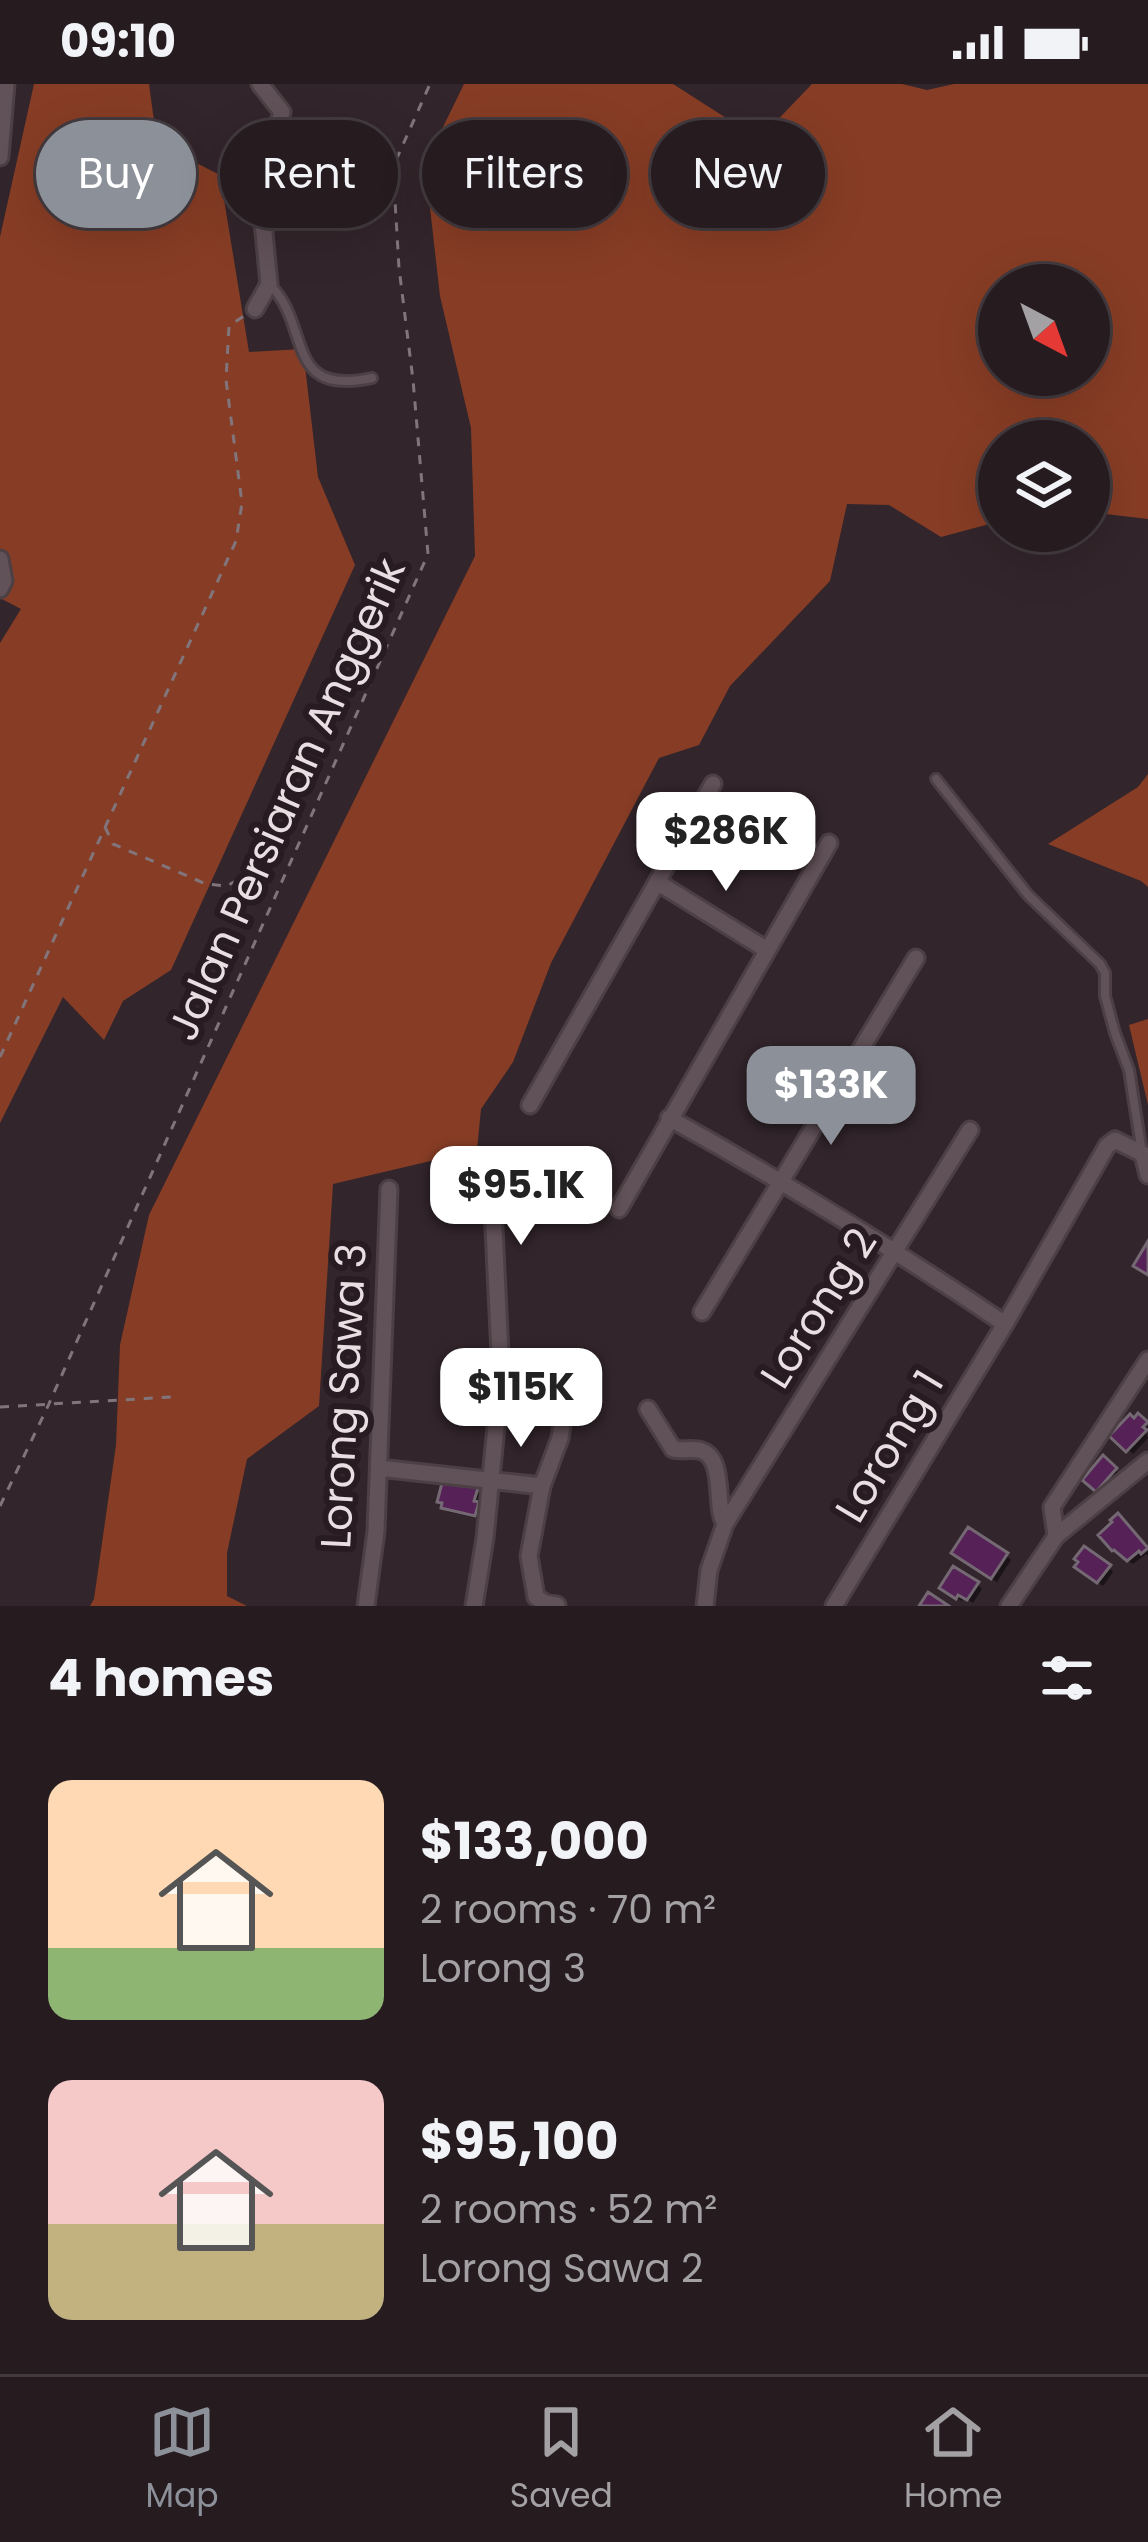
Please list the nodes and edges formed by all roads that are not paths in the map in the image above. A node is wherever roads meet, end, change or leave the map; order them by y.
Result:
1 (6, 84) edge
2 (260, 84) edge
3 (280, 120) edge
4 (0, 157) edge
5 (264, 228) edge
6 (269, 284) junction
7 (255, 309) road end
8 (372, 378) dead end
9 (0, 559) edge
10 (0, 589) edge
11 (935, 779) dead end
12 (713, 784) dead end
13 (829, 843) dead end
14 (657, 882) junction
15 (767, 950) junction
16 (916, 958) dead end
17 (530, 1105) dead end
18 (669, 1118) junction
19 (970, 1130) dead end
20 (1143, 1154) junction
21 (1148, 1174) edge
22 (782, 1180) junction
23 (389, 1189) dead end
24 (493, 1207) dead end
25 (619, 1209) dead end
26 (897, 1251) junction
27 (702, 1312) dead end
28 (1005, 1324) junction
29 (1148, 1360) edge
30 (565, 1404) dead end
31 (648, 1409) dead end
32 (1148, 1461) edge
33 (379, 1468) junction
34 (491, 1481) junction
35 (542, 1486) junction
36 (725, 1524) junction
37 (1057, 1536) junction
38 (557, 1605) edge
39 (366, 1606) edge
40 (474, 1606) edge
41 (705, 1606) edge
42 (834, 1606) edge
43 (1009, 1606) edge

1 - 4 street
2 - 3 street
5 - 6 street
6 - 7 street
6 - 8 lane
9 - 10 street
11 - 20 lane
12 - 14 street
13 - 15 street
14 - 15 street
14 - 17 street
15 - 18 street
16 - 22 street
18 - 22 street
18 - 25 street
19 - 26 street, Lorong 2
20 - 21 street
20 - 28 street, Lorong 1
22 - 26 street
22 - 27 street
23 - 33 street, Lorong Sawa 3
24 - 34 street
26 - 28 street
26 - 36 street, Lorong 2
28 - 42 street, Lorong 1
29 - 37 street
30 - 35 street
31 - 36 street, Lorong 2
32 - 37 street
33 - 34 street
33 - 39 street, Lorong Sawa 3
34 - 35 street
34 - 40 street
35 - 38 street
36 - 41 street, Lorong 2
37 - 43 street

